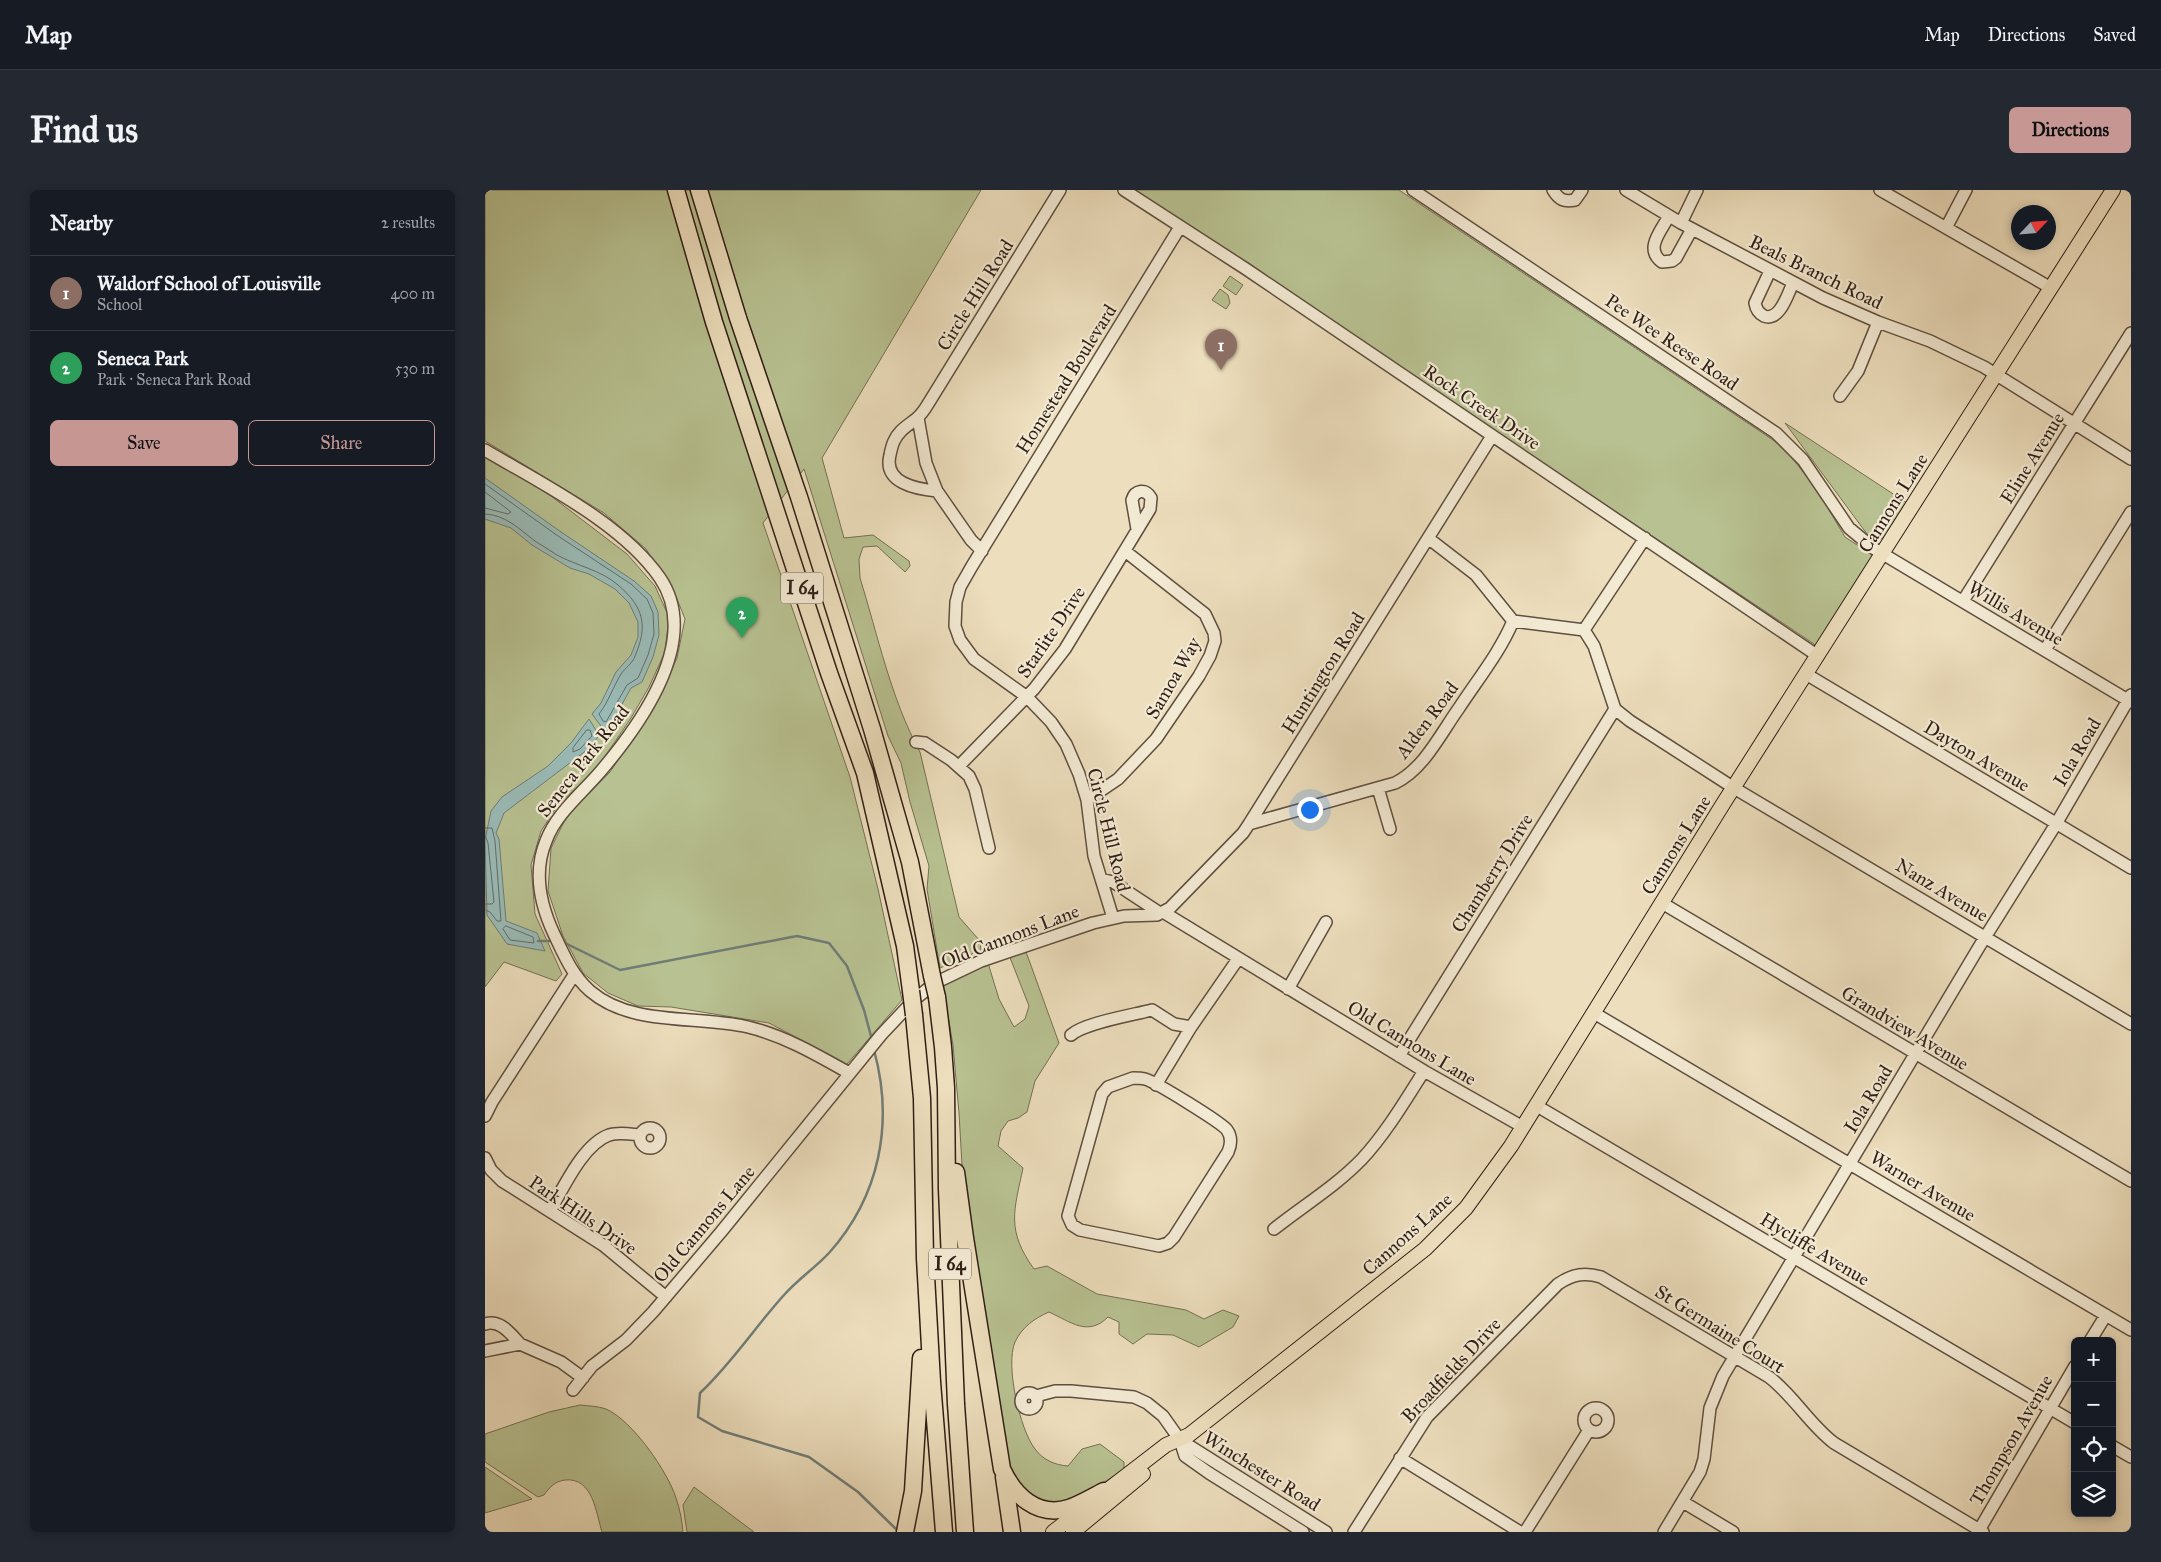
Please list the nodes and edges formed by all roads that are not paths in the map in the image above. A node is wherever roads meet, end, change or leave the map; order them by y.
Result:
1 (676, 190) edge
2 (699, 190) edge
3 (1060, 190) edge
4 (1125, 190) edge
5 (1413, 190) edge
6 (1553, 190) edge
7 (1582, 190) edge
8 (1626, 190) edge
9 (1697, 190) edge
10 (1880, 190) edge
11 (1966, 190) edge
12 (2113, 190) edge
13 (1669, 216) junction
14 (1681, 223) junction
15 (1181, 227) junction
16 (1946, 228) junction
17 (1692, 229) junction
18 (1770, 271) junction
19 (1793, 283) junction
20 (2051, 288) junction
21 (1878, 322) junction
22 (2131, 333) edge
23 (1996, 374) junction
24 (1840, 396) dead end
25 (918, 418) junction
26 (2074, 423) junction
27 (1492, 436) junction
28 (485, 450) edge
29 (2131, 459) edge
30 (937, 491) junction
31 (2131, 512) edge
32 (1137, 530) dead end
33 (1428, 538) junction
34 (1645, 538) junction
35 (982, 551) junction
36 (1125, 551) junction
37 (1882, 555) junction
38 (1963, 601) junction
39 (1513, 620) junction
40 (1584, 630) junction
41 (2045, 650) junction
42 (1818, 656) junction
43 (1806, 674) junction
44 (1027, 697) junction
45 (2130, 699) edge
46 (1615, 709) junction
47 (916, 742) dead end
48 (959, 766) junction
49 (1378, 788) junction
50 (1734, 788) junction
51 (1087, 800) junction
52 (1249, 824) junction
53 (2056, 824) junction
54 (1390, 829) dead end
55 (989, 848) dead end
56 (2131, 868) edge
57 (1101, 879) junction
58 (1662, 903) junction
59 (1161, 913) junction
60 (1113, 918) junction
61 (1326, 922) dead end
62 (1985, 937) junction
63 (1238, 959) junction
64 (572, 971) junction
65 (1288, 989) junction
66 (1594, 1012) junction
67 (2131, 1024) edge
68 (1191, 1027) junction
69 (1071, 1035) dead end
70 (1915, 1054) junction
71 (1399, 1056) junction
72 (1424, 1071) junction
73 (849, 1073) junction
74 (1156, 1085) junction
75 (946, 1088) junction
76 (1537, 1106) junction
77 (485, 1116) edge
78 (1523, 1127) junction
79 (640, 1136) dead end
80 (485, 1158) edge
81 (1850, 1163) junction
82 (2131, 1181) edge
83 (550, 1211) junction
84 (1274, 1229) dead end
85 (1794, 1257) junction
86 (925, 1258) junction
87 (1577, 1274) joint
88 (666, 1297) junction
89 (2106, 1315) junction
90 (485, 1324) edge
91 (2131, 1330) edge
92 (2092, 1337) edge
93 (520, 1344) junction
94 (485, 1351) edge
95 (1735, 1356) junction
96 (2071, 1373) edge
97 (583, 1378) junction
98 (573, 1390) dead end
99 (1036, 1396) dead end
100 (2050, 1408) junction
101 (2071, 1421) edge
102 (1589, 1430) dead end
103 (1180, 1440) junction
104 (2116, 1448) edge
105 (2131, 1457) edge
106 (1400, 1458) junction
107 (1002, 1469) junction
108 (1107, 1493) junction
109 (1683, 1502) junction
110 (1279, 1510) junction
111 (1980, 1531) edge
112 (905, 1532) edge
113 (944, 1532) edge
114 (965, 1532) edge
115 (1012, 1532) edge
116 (1053, 1532) edge
117 (1073, 1532) edge
118 (1303, 1532) edge
119 (1326, 1532) edge
120 (1354, 1532) edge
121 (1520, 1532) edge
122 (1525, 1532) edge
123 (1665, 1532) edge
124 (1733, 1532) edge

1 - 86 highway, I 64, bridge
2 - 75 highway, I 64, bridge
3 - 25 street, Circle Hill Road
4 - 15 street, Rock Creek Drive
5 - 37 street, Pee Wee Reese Road
6 - 7 street
8 - 13 street, Beals Branch Road
9 - 14 street
10 - 16 street
11 - 16 street
12 - 20 main road, Cannons Lane
13 - 14 street, Beals Branch Road
13 - 17 street
14 - 17 street, Beals Branch Road
15 - 27 street, Rock Creek Drive
15 - 35 street, Homestead Boulevard
16 - 20 street
17 - 18 street, Beals Branch Road
18 - 19 street, Beals Branch Road
18 - 19 street
19 - 21 street, Beals Branch Road
20 - 23 main road, Cannons Lane
21 - 23 street, Beals Branch Road
21 - 24 street
22 - 26 street, Eline Avenue
23 - 26 street, Beals Branch Road
23 - 37 main road, Cannons Lane
25 - 30 street
25 - 30 street, Circle Hill Road
26 - 29 street, Beals Branch Road
26 - 38 street, Eline Avenue
27 - 33 street, Huntington Road
27 - 34 street, Rock Creek Drive
28 - 64 street, Seneca Park Road
30 - 35 street
31 - 41 street
32 - 36 street, Starlite Drive
33 - 39 street
33 - 52 street, Huntington Road
34 - 40 street
34 - 42 street, Rock Creek Drive
35 - 44 street, Circle Hill Road
36 - 44 street, Starlite Drive
36 - 51 street, Samoa Way
37 - 38 street, Willis Avenue
37 - 42 main road, Cannons Lane
38 - 41 street, Willis Avenue
39 - 40 street
39 - 49 street, Alden Road
40 - 46 street
41 - 45 street, Willis Avenue
42 - 43 main road, Cannons Lane
43 - 50 main road, Cannons Lane
43 - 53 street, Dayton Avenue
44 - 48 street, Starlite Drive
44 - 51 street, Circle Hill Road
45 - 53 street, Iola Road
46 - 50 street, Nanz Avenue
46 - 71 street, Chamberry Drive
47 - 48 street
48 - 55 street
49 - 52 street, Alden Road
49 - 54 street
50 - 58 main road, Cannons Lane
50 - 62 street, Nanz Avenue
51 - 57 street, Circle Hill Road
52 - 59 street, Huntington Road
53 - 56 street, Dayton Avenue
53 - 62 street, Iola Road
57 - 59 street
57 - 60 street, Circle Hill Road
58 - 66 main road, Cannons Lane
58 - 70 street, Grandview Avenue
59 - 60 street, Old Cannons Lane
59 - 63 street, Old Cannons Lane
60 - 73 street, Old Cannons Lane
61 - 65 street
62 - 67 street, Nanz Avenue
62 - 70 street, Iola Road
63 - 65 street, Old Cannons Lane
63 - 68 street
64 - 73 street, Seneca Park Road
64 - 77 street
65 - 71 street, Old Cannons Lane
66 - 76 main road, Cannons Lane
66 - 81 street, Warner Avenue
68 - 69 street
68 - 74 street
70 - 81 street, Iola Road
70 - 82 street, Grandview Avenue
71 - 72 street, Old Cannons Lane
72 - 78 street, Old Cannons Lane
72 - 84 street
73 - 88 street, Old Cannons Lane
74 - 74 street
75 - 107 highway
75 - 114 highway, I 64
76 - 78 main road, Cannons Lane
76 - 85 street, Hycliffe Avenue
78 - 103 main road, Cannons Lane
79 - 83 street
80 - 83 street, Park Hills Drive
81 - 85 street, Iola Road
81 - 89 street, Warner Avenue
83 - 88 street, Park Hills Drive
85 - 95 street, Iola Road
85 - 100 street, Hycliffe Avenue
86 - 112 highway
86 - 113 highway, I 64
87 - 95 street, St Germaine Court
87 - 106 street, Broadfields Drive
88 - 97 street, Old Cannons Lane
89 - 91 street, Warner Avenue
89 - 92 street
90 - 93 street
93 - 94 street
93 - 97 street
95 - 109 street, Iola Road
95 - 111 street, St Germaine Court
96 - 100 street, Thompson Avenue
97 - 98 street, Old Cannons Lane
99 - 103 street, Winchester Road
100 - 101 street, Hycliffe Avenue
100 - 111 street, Thompson Avenue
102 - 122 street
103 - 108 main road, Cannons Lane
103 - 110 street, Winchester Road
104 - 105 street
106 - 120 street, Broadfields Drive
106 - 121 street
107 - 108 highway
107 - 115 highway
108 - 116 main road, Cannons Lane
108 - 117 main road, Cannons Lane
109 - 123 street, Iola Road
109 - 124 street
110 - 118 street, Winchester Road
110 - 119 street, Winchester Road

